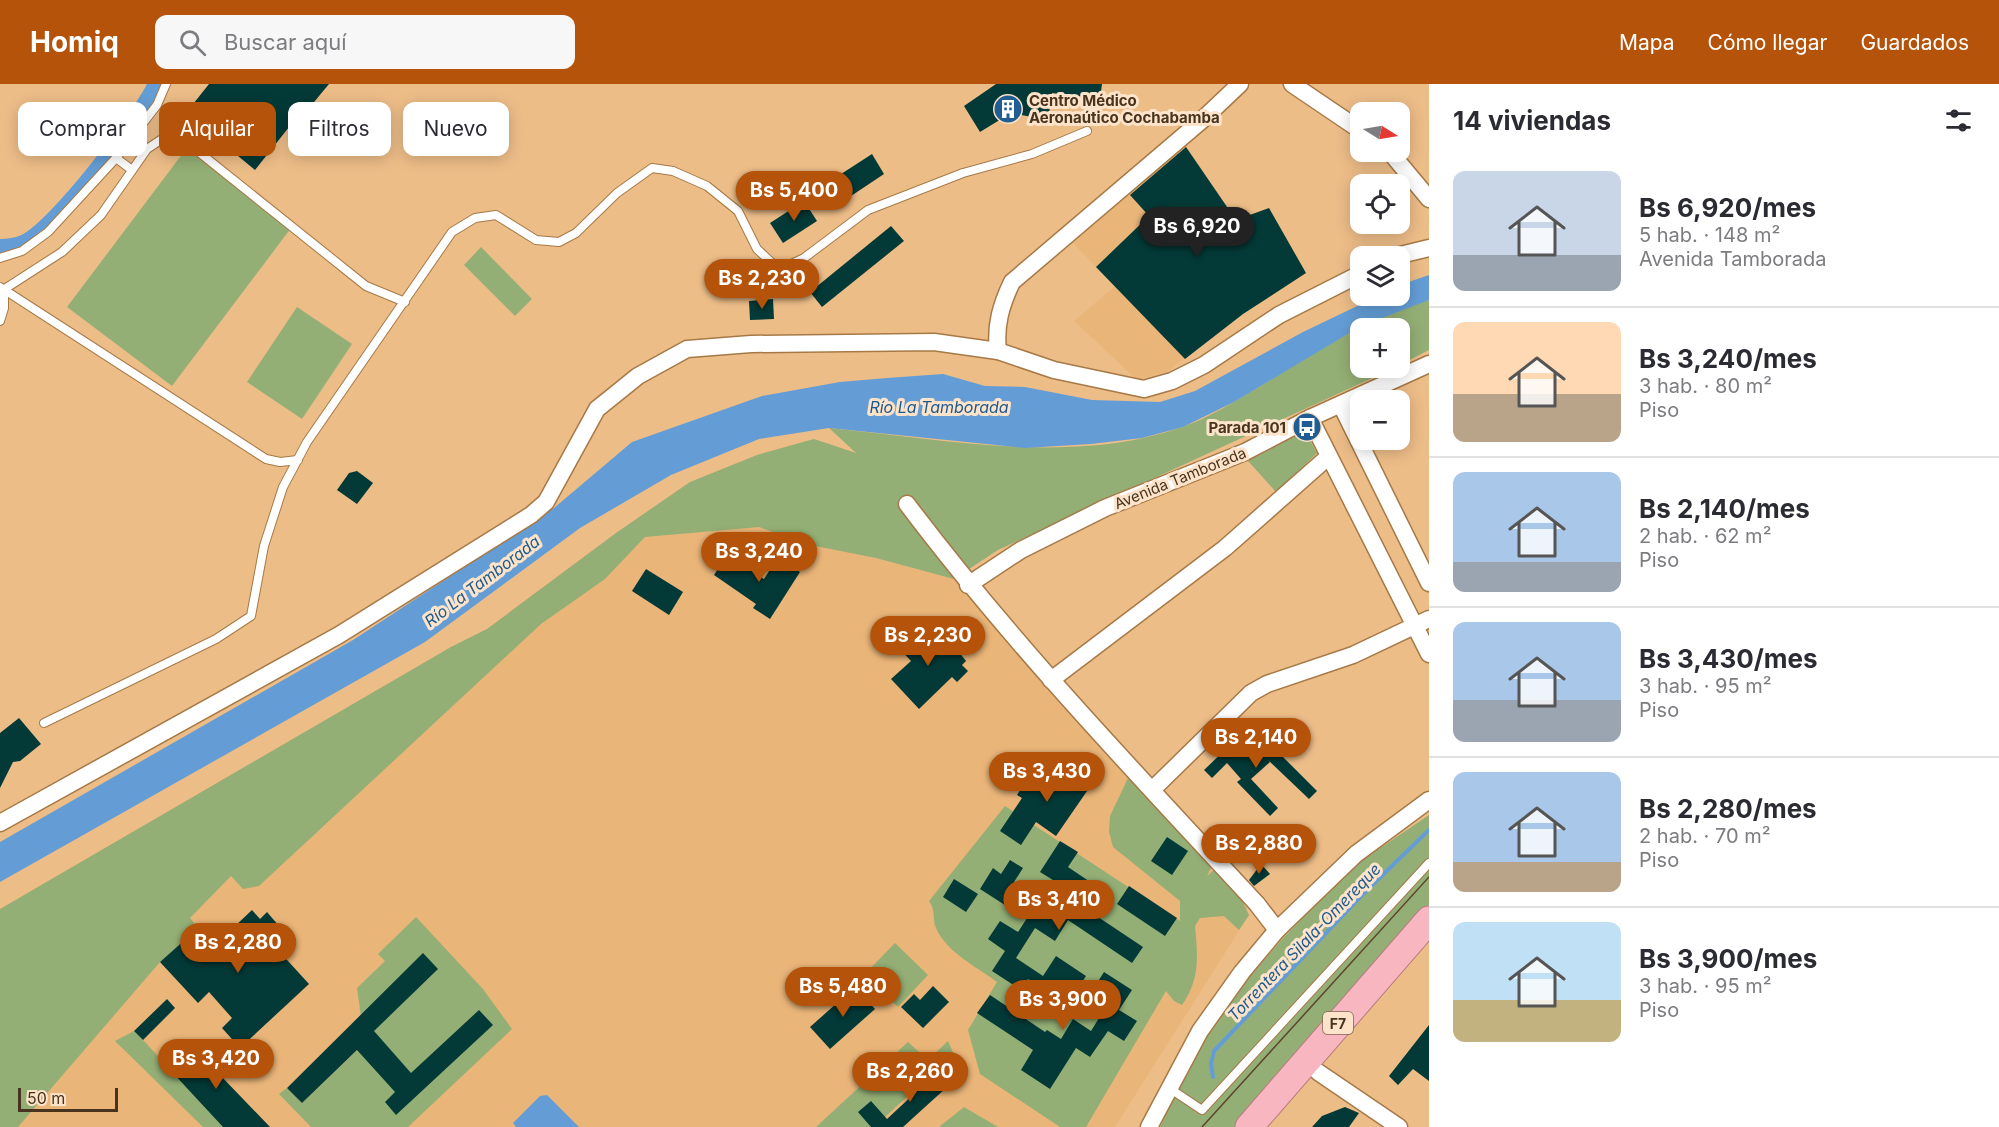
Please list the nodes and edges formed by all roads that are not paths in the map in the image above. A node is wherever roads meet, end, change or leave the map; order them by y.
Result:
1 (166, 84) edge
2 (1240, 84) edge
3 (1292, 84) edge
4 (1350, 123) edge
5 (1087, 130) dead end
6 (116, 158) junction
7 (1398, 162) edge
8 (132, 170) junction
9 (1429, 199) edge
10 (1429, 248) edge
11 (1410, 253) edge
12 (0, 258) edge
13 (1350, 279) edge
14 (1, 289) edge
15 (405, 302) junction
16 (0, 321) edge
17 (998, 351) junction
18 (1429, 364) edge
19 (1341, 405) junction
20 (1310, 418) junction
21 (1328, 457) junction
22 (298, 460) junction
23 (908, 504) dead end
24 (1429, 583) edge
25 (968, 585) junction
26 (1429, 619) edge
27 (1413, 626) junction
28 (1429, 654) edge
29 (1051, 680) junction
30 (44, 723) dead end
31 (1152, 790) junction
32 (1429, 800) edge
33 (0, 823) edge
34 (1429, 863) edge
35 (1429, 920) edge
36 (1277, 930) junction
37 (1429, 945) edge
38 (1318, 1072) junction
39 (1169, 1088) junction
40 (1149, 1127) edge
41 (1249, 1127) edge
42 (1273, 1127) edge
43 (1399, 1127) edge

1 - 6 lane
2 - 17 street
3 - 4 street
5 - 15 lane
6 - 8 lane
6 - 12 lane
7 - 9 street
8 - 14 lane
8 - 15 lane
10 - 11 street
13 - 17 street
14 - 16 lane
14 - 22 lane
15 - 22 lane
17 - 33 street
18 - 19 street, Avenida Tamborada
19 - 20 street, Avenida Tamborada
19 - 24 street
20 - 21 street
20 - 25 street, Avenida Tamborada
21 - 27 street
21 - 29 street
22 - 30 lane
23 - 25 street
25 - 29 street
26 - 27 street
27 - 28 street
27 - 31 street
29 - 31 street
31 - 36 street
32 - 36 street
34 - 39 lane
35 - 41 highway, F7
36 - 39 street
37 - 38 highway, F7
38 - 42 highway, F7
38 - 43 street
39 - 40 street

